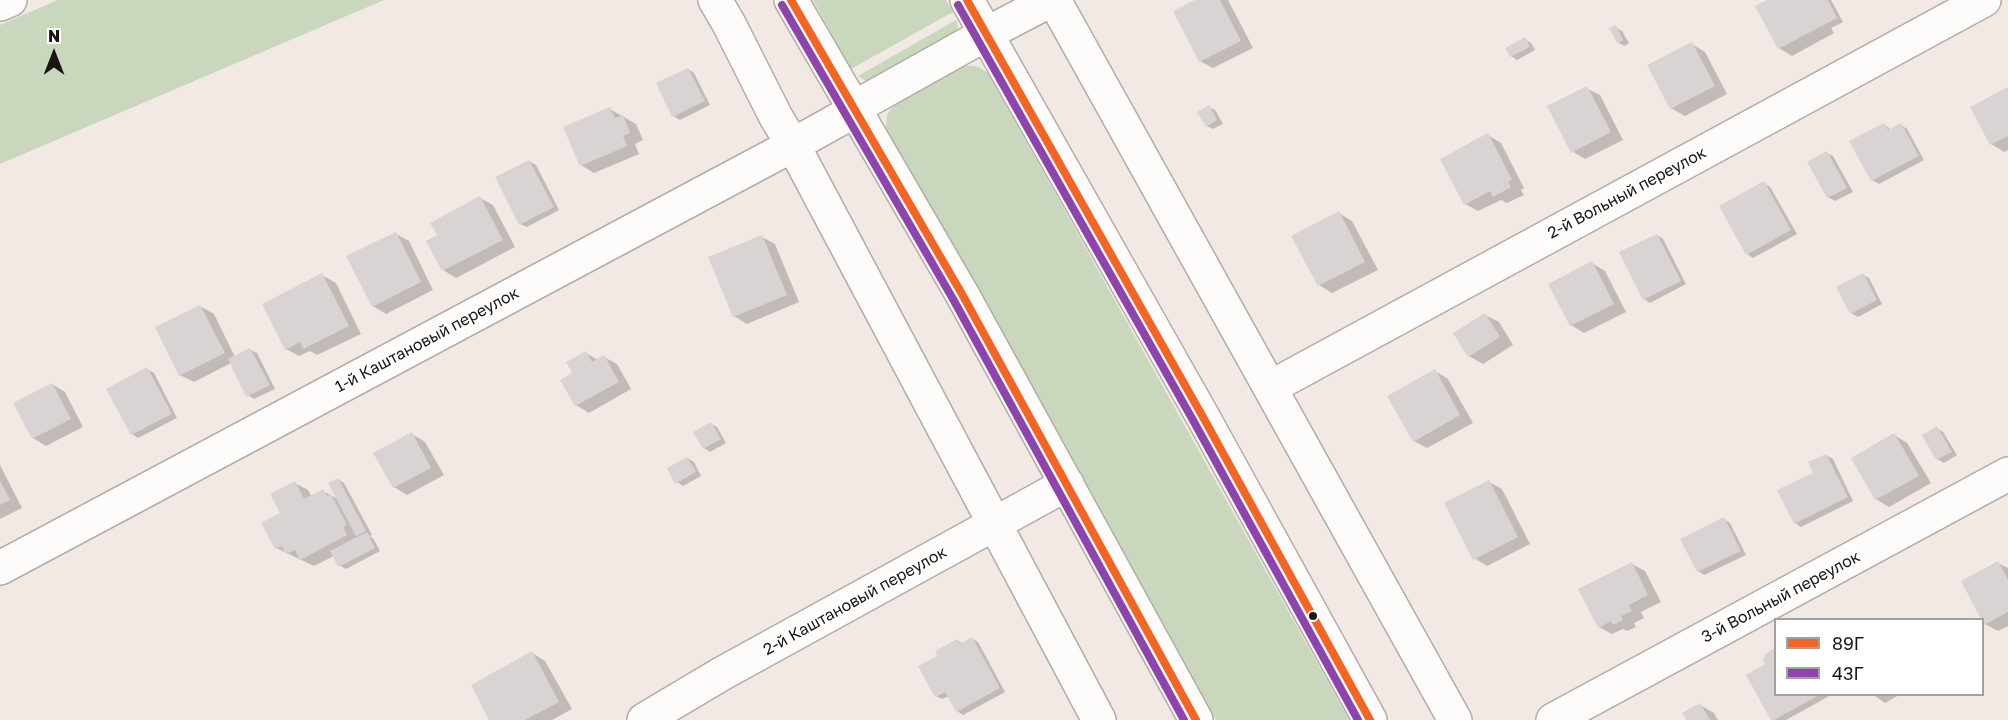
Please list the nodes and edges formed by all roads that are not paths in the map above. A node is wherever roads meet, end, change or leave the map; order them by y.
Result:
1 (10, 0) edge
2 (715, 0) edge
3 (791, 0) edge
4 (967, 0) edge
5 (1053, 0) edge
6 (1984, 0) edge
7 (0, 4) edge
8 (986, 34) junction
9 (852, 109) junction
10 (793, 145) junction
11 (1271, 387) junction
12 (2008, 474) edge
13 (1067, 484) junction
14 (994, 524) junction
15 (0, 568) edge
16 (644, 720) edge
17 (1100, 720) edge
18 (1196, 720) edge
19 (1371, 720) edge
20 (1455, 720) edge
21 (1553, 720) edge

1 - 7 street
2 - 10 street
3 - 9 street
4 - 8 street
5 - 8 street, 1-й Каштановый переулок
5 - 11 street
6 - 11 street, 2-й Вольный переулок
8 - 9 street, 1-й Каштановый переулок
8 - 19 street
9 - 10 street, 1-й Каштановый переулок
9 - 13 street
10 - 14 street
10 - 15 street, 1-й Каштановый переулок
11 - 20 street
12 - 21 street, 3-й Вольный переулок
13 - 14 street, 2-й Каштановый переулок
13 - 18 street
14 - 16 street, 2-й Каштановый переулок
14 - 17 street

